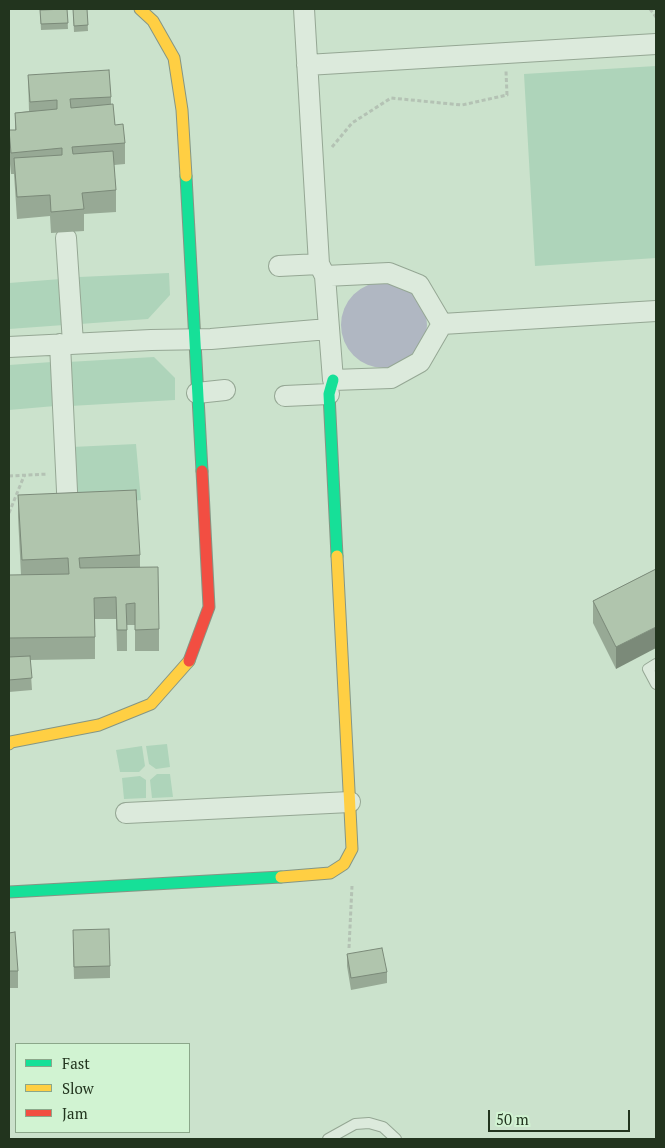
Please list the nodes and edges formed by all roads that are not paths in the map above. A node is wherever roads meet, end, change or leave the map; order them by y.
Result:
1 (140, 9) edge
2 (304, 9) edge
3 (656, 44) edge
4 (307, 65) junction
5 (66, 238) dead end
6 (279, 266) dead end
7 (322, 270) junction
8 (656, 311) edge
9 (442, 324) junction
10 (328, 330) junction
11 (194, 339) junction
12 (66, 344) junction
13 (9, 347) edge
14 (331, 387) junction
15 (226, 390) dead end
16 (197, 392) junction
17 (285, 396) dead end
18 (68, 512) edge
19 (656, 664) edge
20 (656, 684) edge
21 (10, 742) edge
22 (350, 802) junction
23 (126, 812) dead end
24 (9, 892) edge
25 (328, 1139) edge
26 (396, 1139) edge

1 - 11 street
2 - 4 street
3 - 4 street
4 - 7 street
5 - 12 street
6 - 7 street
7 - 9 street
7 - 10 street
8 - 9 street
9 - 14 street
10 - 11 street
10 - 14 street
11 - 12 street
11 - 16 street
12 - 13 street
12 - 18 street
14 - 17 street
14 - 22 street
15 - 16 street
16 - 21 street
19 - 20 lane
22 - 23 street
22 - 24 street
25 - 26 lane

